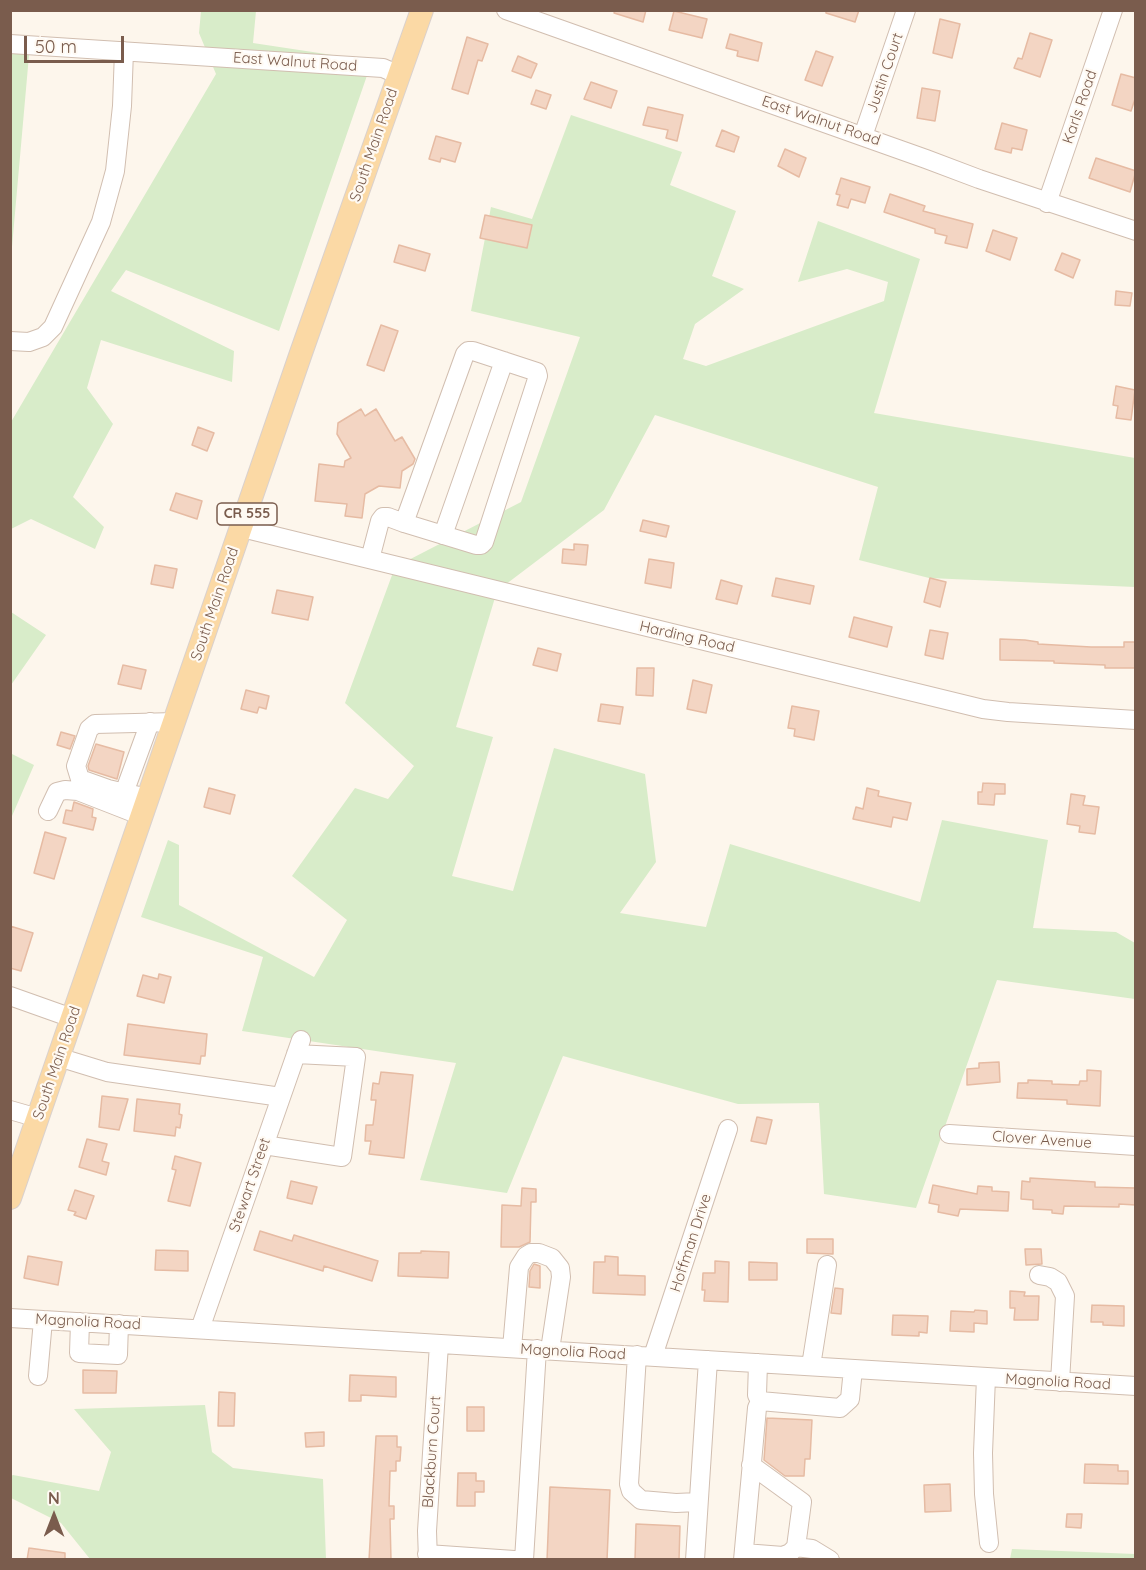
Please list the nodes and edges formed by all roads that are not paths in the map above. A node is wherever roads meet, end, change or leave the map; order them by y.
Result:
1 (422, 10) edge
2 (506, 10) edge
3 (906, 10) edge
4 (1113, 10) edge
5 (10, 44) edge
6 (124, 51) junction
7 (399, 75) junction
8 (863, 136) junction
9 (1047, 202) junction
10 (1136, 231) edge
11 (10, 341) edge
12 (504, 361) junction
13 (405, 523) junction
14 (242, 528) junction
15 (443, 535) junction
16 (370, 559) junction
17 (1136, 720) edge
18 (150, 722) junction
19 (174, 722) junction
20 (124, 793) junction
21 (145, 807) junction
22 (48, 811) dead end
23 (10, 996) edge
24 (72, 1018) junction
25 (58, 1057) junction
26 (281, 1097) junction
27 (10, 1110) edge
28 (38, 1118) junction
29 (728, 1129) dead end
30 (949, 1134) dead end
31 (264, 1145) junction
32 (1136, 1146) edge
33 (10, 1198) edge
34 (827, 1265) dead end
35 (1039, 1275) dead end
36 (10, 1318) edge
37 (43, 1320) junction
38 (80, 1322) junction
39 (119, 1324) junction
40 (200, 1329) junction
41 (439, 1344) junction
42 (512, 1348) junction
43 (544, 1350) junction
44 (645, 1356) junction
45 (708, 1360) junction
46 (758, 1363) junction
47 (812, 1366) junction
48 (853, 1369) junction
49 (38, 1376) dead end
50 (986, 1377) junction
51 (1060, 1382) junction
52 (1136, 1386) edge
53 (760, 1401) junction
54 (752, 1465) junction
55 (698, 1502) junction
56 (989, 1543) dead end
57 (796, 1547) junction
58 (743, 1556) edge
59 (428, 1557) edge
60 (514, 1560) edge
61 (524, 1560) edge
62 (695, 1560) edge
63 (830, 1560) edge

1 - 7 main road, South Main Road / CR 555
2 - 8 street, East Walnut Road
3 - 8 street, Justin Court
4 - 9 street, Karls Road
5 - 6 street, East Walnut Road
6 - 7 street, East Walnut Road
6 - 11 street
7 - 14 main road, South Main Road / CR 555
8 - 9 street, East Walnut Road
9 - 10 street, East Walnut Road
12 - 13 street
12 - 15 street
12 - 15 street
13 - 15 street
13 - 16 street
14 - 16 street, Harding Road
14 - 19 main road, South Main Road / CR 555
16 - 17 street, Harding Road
18 - 19 street
18 - 20 street
18 - 20 street
19 - 21 main road, South Main Road / CR 555
20 - 21 street
21 - 22 street
21 - 24 main road, South Main Road / CR 555
23 - 24 street
24 - 25 main road, South Main Road / CR 555
25 - 26 street
25 - 28 main road, South Main Road / CR 555
26 - 31 street, Stewart Street
26 - 31 street, Stewart Street
27 - 28 street
28 - 33 main road, South Main Road / CR 555
29 - 44 street, Hoffman Drive
30 - 32 street, Clover Avenue
31 - 40 street, Stewart Street
34 - 47 street
35 - 51 street
36 - 37 street, Magnolia Road
37 - 38 street, Magnolia Road
37 - 49 street
38 - 39 street, Magnolia Road
38 - 39 street
39 - 40 street, Magnolia Road
40 - 41 street, Magnolia Road
41 - 42 street, Magnolia Road
41 - 59 street, Blackburn Court
42 - 43 street, Magnolia Road
42 - 43 street
43 - 44 street, Magnolia Road
43 - 61 street
44 - 45 street, Magnolia Road
44 - 55 street, Hoffman Drive
45 - 46 street, Magnolia Road
45 - 55 street
46 - 47 street, Magnolia Road
46 - 53 street
47 - 48 street, Magnolia Road
48 - 50 street, Magnolia Road
48 - 53 street
50 - 51 street, Magnolia Road
50 - 56 street
51 - 52 street, Magnolia Road
53 - 54 street
54 - 57 street
54 - 58 street
55 - 62 street
57 - 58 street
57 - 63 street
59 - 60 street

